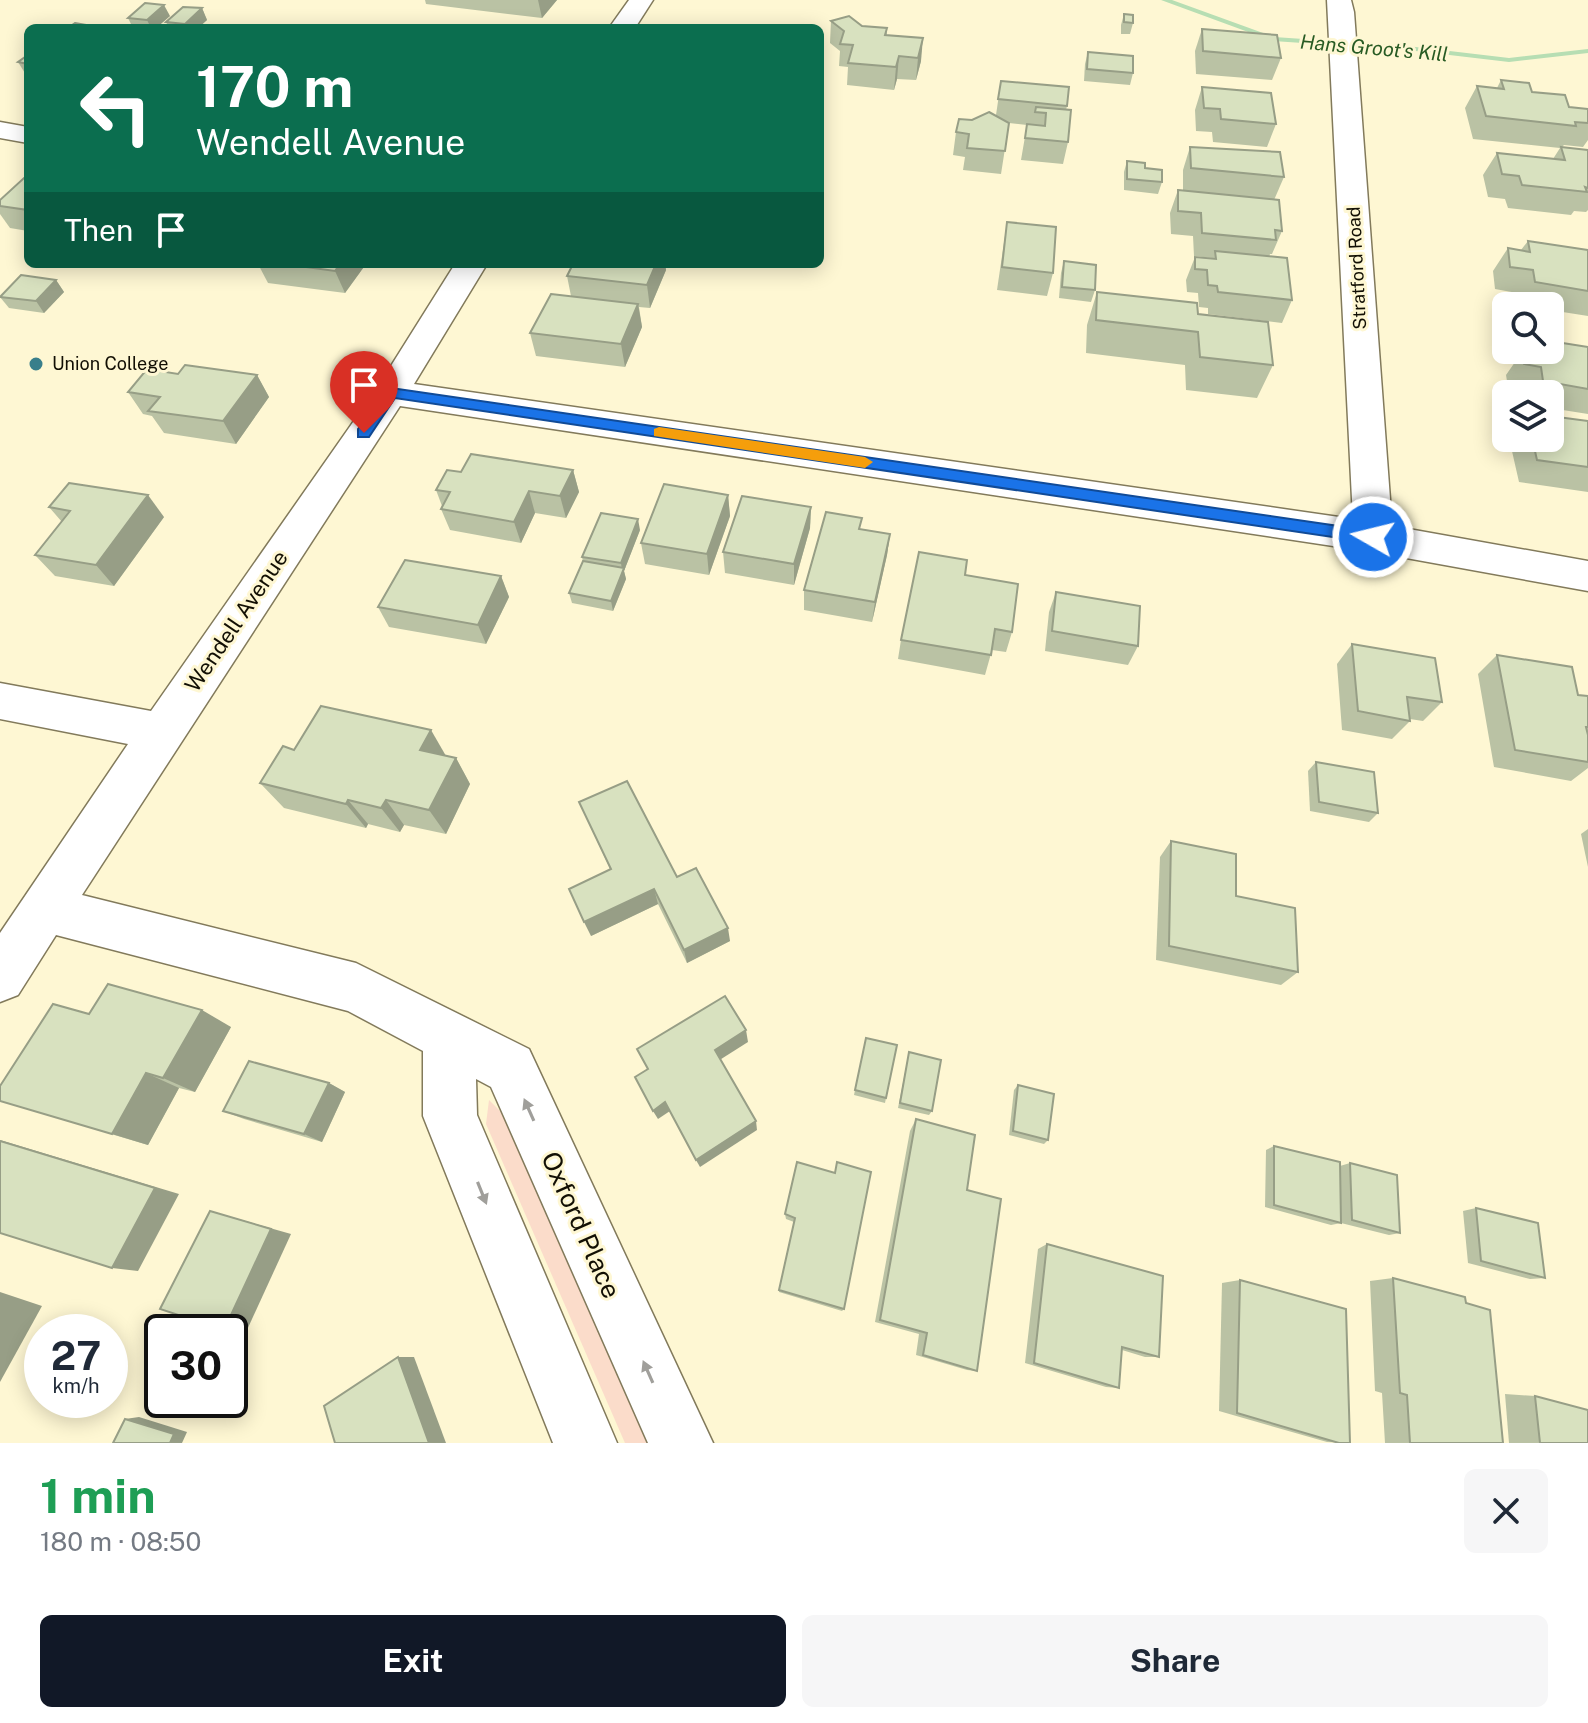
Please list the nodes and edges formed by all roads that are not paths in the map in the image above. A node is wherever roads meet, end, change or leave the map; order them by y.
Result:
1 (641, 0) edge
2 (1339, 0) edge
3 (625, 24) edge
4 (0, 130) edge
5 (24, 134) edge
6 (469, 268) edge
7 (391, 393) junction
8 (1373, 537) junction
9 (1588, 576) edge
10 (0, 701) edge
11 (161, 732) junction
12 (46, 909) junction
13 (0, 977) edge
14 (449, 1037) junction
15 (585, 1443) edge
16 (681, 1443) edge

1 - 3 street
2 - 8 street, Stratford Road
4 - 5 street
6 - 7 street, Wendell Avenue
7 - 8 street
7 - 11 street, Wendell Avenue
8 - 9 street
10 - 11 street
11 - 12 street, Wendell Avenue
12 - 13 street, Wendell Avenue
12 - 14 street, Oxford Place
14 -> 15 street
16 -> 14 street, Oxford Place

